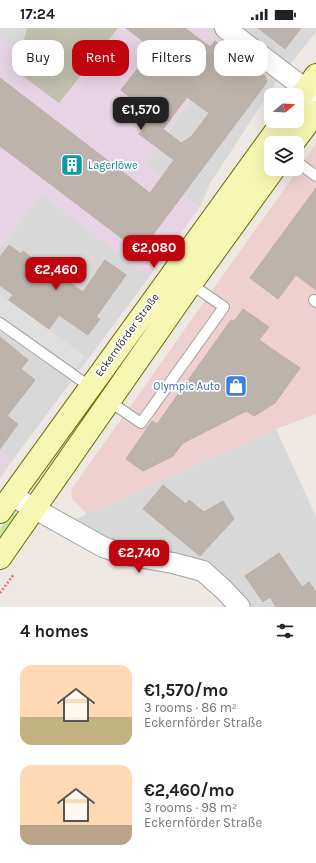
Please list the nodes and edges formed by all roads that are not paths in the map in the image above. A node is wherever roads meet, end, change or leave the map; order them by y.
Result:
1 (225, 28) edge
2 (309, 91) edge
3 (316, 112) edge
4 (278, 128) edge
5 (298, 136) edge
6 (304, 167) edge
7 (269, 176) edge
8 (316, 176) edge
9 (191, 284) junction
10 (0, 323) edge
11 (89, 386) junction
12 (109, 401) junction
13 (6, 504) edge
14 (34, 509) junction
15 (0, 558) edge
16 (240, 607) edge

1 - 2 street
3 - 5 main road
4 - 11 main road, Eckernförder Straße
6 - 8 lane
7 - 9 main road, Eckernförder Straße
9 - 12 main road, Eckernförder Straße
9 - 12 lane
10 - 11 lane
11 - 13 main road, Eckernförder Straße
12 - 14 main road, Eckernförder Straße
13 - 14 street
14 - 15 main road, Eckernförder Straße
14 - 16 street

